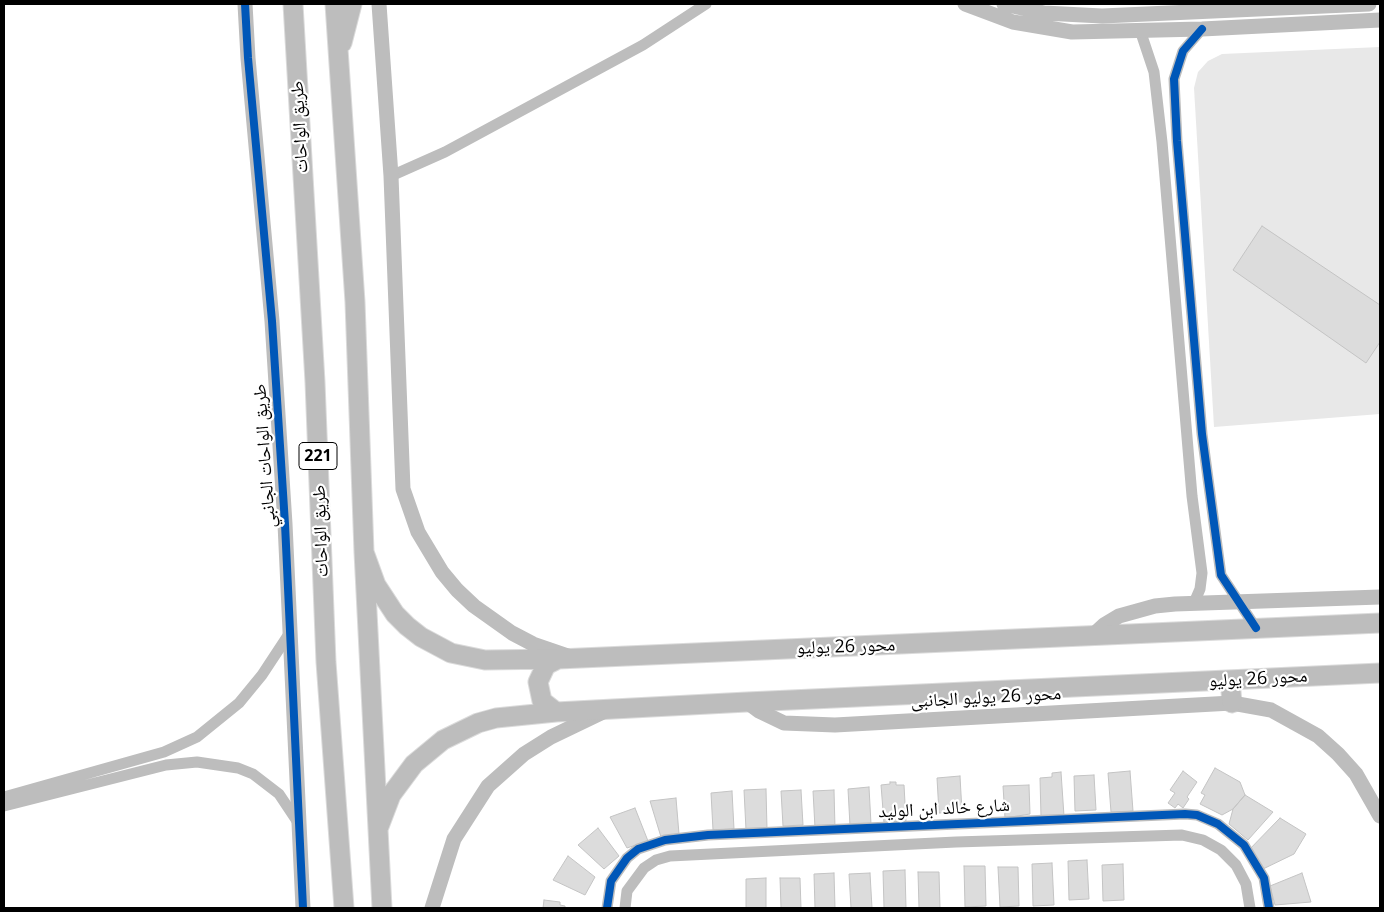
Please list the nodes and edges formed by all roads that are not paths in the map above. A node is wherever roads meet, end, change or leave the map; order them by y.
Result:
1 (245, 4) edge
2 (293, 4) edge
3 (335, 4) edge
4 (352, 4) edge
5 (379, 4) edge
6 (706, 4) edge
7 (965, 4) edge
8 (1004, 4) edge
9 (1369, 4) edge
10 (1222, 10) junction
11 (1139, 13) junction
12 (1380, 20) edge
13 (1223, 27) junction
14 (1202, 29) junction
15 (1140, 30) junction
16 (340, 52) junction
17 (1177, 141) junction
18 (1162, 142) junction
19 (391, 176) junction
20 (1192, 496) junction
21 (1210, 496) junction
22 (364, 552) junction
23 (1380, 597) edge
24 (1239, 603) junction
25 (1194, 604) junction
26 (1380, 623) edge
27 (1256, 628) junction
28 (289, 634) junction
29 (1091, 637) junction
30 (577, 658) junction
31 (558, 659) junction
32 (1380, 673) edge
33 (1230, 680) junction
34 (747, 702) junction
35 (1232, 703) junction
36 (609, 710) junction
37 (556, 712) junction
38 (179, 746) junction
39 (182, 763) junction
40 (4, 798) edge
41 (4, 806) edge
42 (1158, 815) junction
43 (1380, 816) edge
44 (942, 824) junction
45 (300, 826) junction
46 (378, 828) junction
47 (1159, 836) junction
48 (943, 843) junction
49 (303, 908) edge
50 (344, 908) edge
51 (382, 908) edge
52 (432, 908) edge
53 (606, 908) edge
54 (625, 908) edge
55 (1250, 908) edge
56 (1269, 908) edge

1 - 28 street, طريق الواحات الجانبي
2 - 50 highway, طريق الواحات / 221
3 - 16 highway, 221
4 - 16 highway
5 - 19 street
6 - 19 street
7 - 15 street
8 - 11 street
9 - 10 street
10 - 11 street
10 - 13 street
11 - 15 street
12 - 13 street
13 - 14 street
14 - 15 street
14 - 17 street
15 - 18 street
16 - 22 highway, 221
17 - 18 street
17 - 21 street
18 - 20 street
19 - 30 street
20 - 21 street
20 - 25 street
21 - 24 street
22 - 31 highway, محور 26 يوليو
22 - 46 highway, 221
23 - 24 street
24 - 25 street
24 - 27 street
25 - 29 street
26 - 27 highway, محور 26 يوليو
27 - 29 highway, محور 26 يوليو
28 - 38 street
28 - 45 street, طريق الواحات الجانبي
29 - 30 highway, محور 26 يوليو
30 - 31 highway, محور 26 يوليو
31 - 37 highway
32 - 33 highway, محور 26 يوليو
33 - 34 highway, محور 26 يوليو
33 - 35 highway
34 - 35 street, محور 26 يوليو الجانبى
34 - 36 highway, محور 26 يوليو
35 - 43 street, محور 26 يوليو الجانبى
36 - 37 highway, محور 26 يوليو
36 - 52 street
37 - 46 highway, محور 26 يوليو
38 - 39 street
38 - 40 street
39 - 41 street
39 - 45 street
42 - 44 street, شارع خالد ابن الوليد
42 - 47 street
42 - 56 street, شارع خالد ابن الوليد
44 - 48 street
44 - 53 street, شارع خالد ابن الوليد
45 - 49 street, طريق الواحات الجانبي
46 - 51 highway, 221
47 - 48 street, شارع خالد ابن الوليد
47 - 55 street, شارع خالد ابن الوليد
48 - 54 street, شارع خالد ابن الوليد

